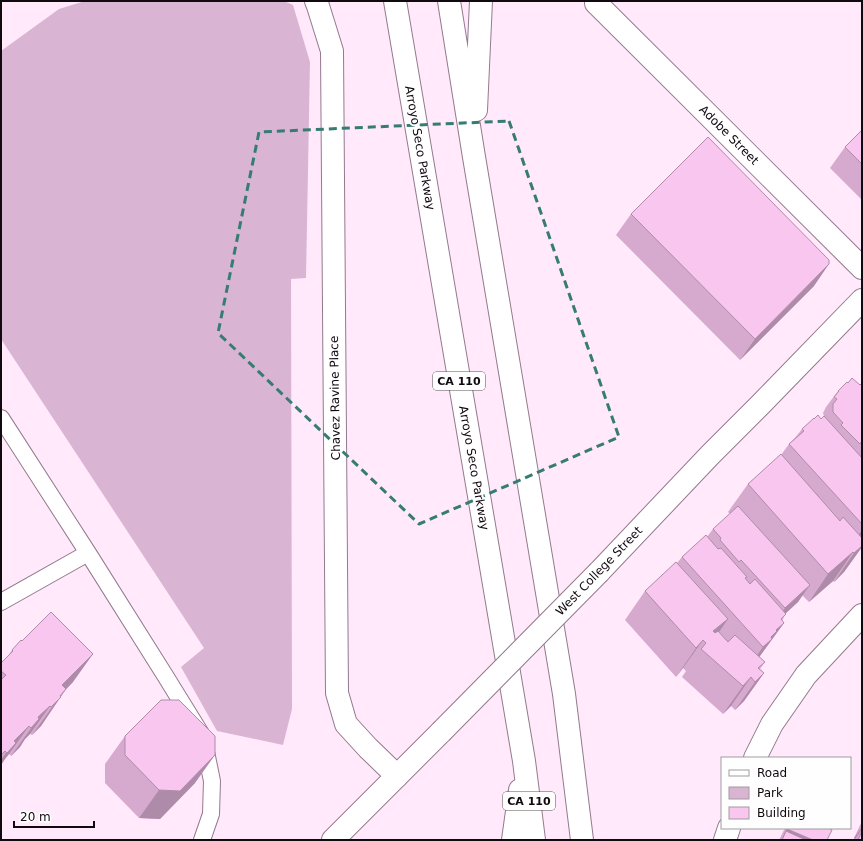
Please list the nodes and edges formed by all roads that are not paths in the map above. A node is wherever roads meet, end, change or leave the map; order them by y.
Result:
1 (316, 1) edge
2 (395, 1) edge
3 (449, 1) edge
4 (481, 1) edge
5 (596, 3) dead end
6 (474, 157) junction
7 (862, 268) edge
8 (862, 300) edge
9 (1, 418) edge
10 (88, 553) junction
11 (1, 602) edge
12 (862, 615) edge
13 (756, 757) edge
14 (524, 761) junction
15 (397, 776) junction
16 (729, 829) edge
17 (202, 840) edge
18 (333, 840) edge
19 (513, 840) edge
20 (534, 840) edge
21 (582, 840) edge
22 (725, 840) edge

1 - 15 main road, Chavez Ravine Place
2 - 14 main road, Arroyo Seco Parkway / CA 110
3 - 6 main road
4 - 6 main road
5 - 7 main road, Adobe Street
6 - 21 main road
8 - 15 main road, West College Street, bridge
9 - 10 lane
10 - 11 lane
10 - 17 lane
12 - 13 main road
14 - 19 main road
14 - 20 main road, Arroyo Seco Parkway / CA 110
15 - 18 main road, West College Street
16 - 22 main road

